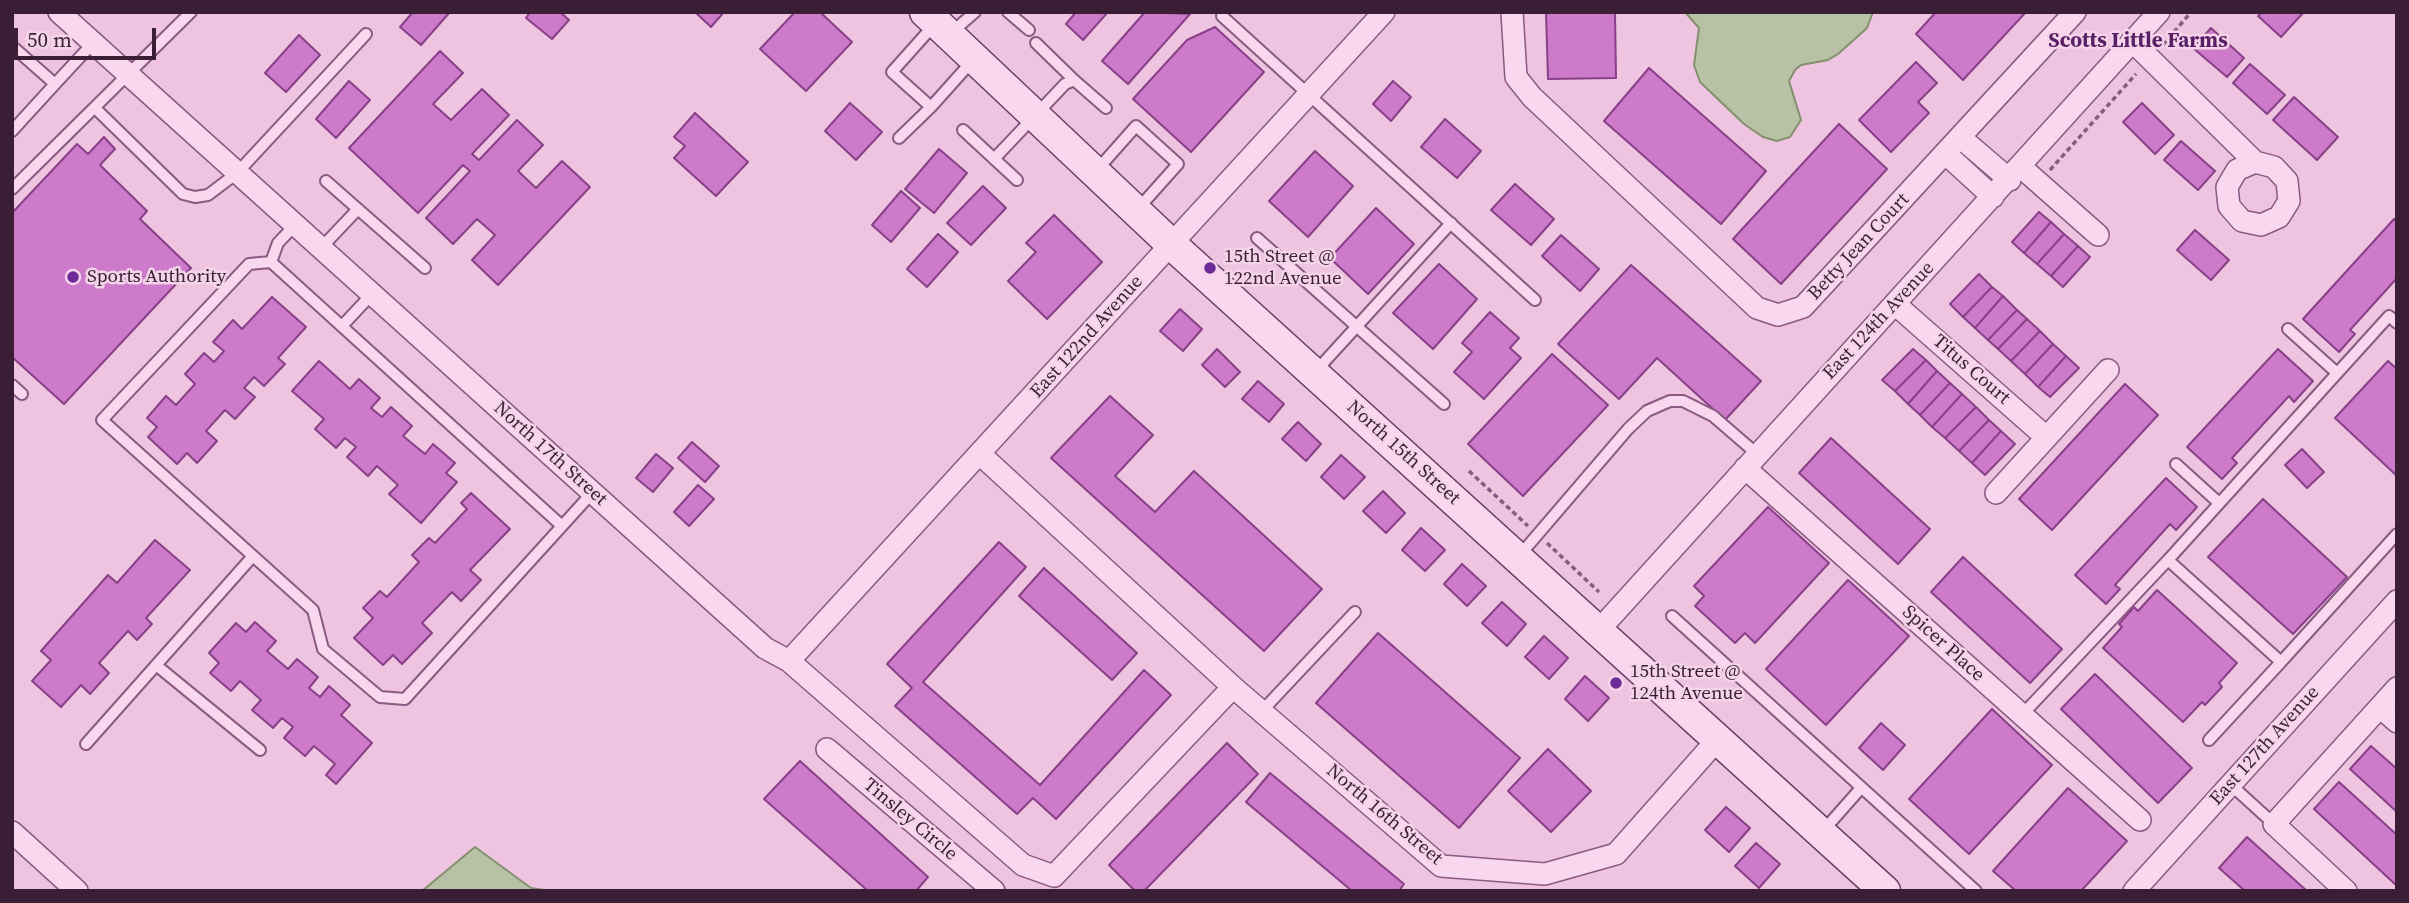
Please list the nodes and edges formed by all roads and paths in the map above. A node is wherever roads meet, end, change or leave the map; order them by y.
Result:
1 (59, 12) edge
2 (191, 12) edge
3 (975, 12) edge
4 (1008, 12) edge
5 (1384, 12) edge
6 (1512, 12) edge
7 (2075, 12) edge
8 (2159, 12) edge
9 (2191, 12) edge
10 (1222, 16) dead end
11 (936, 23) edge
12 (1029, 30) dead end
13 (366, 34) dead end
14 (2133, 41) junction
15 (93, 43) junction
16 (1036, 43) dead end
17 (12, 46) edge
18 (2151, 58) junction
19 (974, 59) junction
20 (130, 76) junction
21 (1074, 80) junction
22 (55, 84) junction
23 (1310, 96) junction
24 (931, 107) junction
25 (95, 108) junction
26 (1106, 108) dead end
27 (1035, 116) junction
28 (963, 130) dead end
29 (12, 131) edge
30 (899, 138) dead end
31 (1961, 138) junction
32 (1946, 154) junction
33 (994, 159) junction
34 (2255, 162) dead end
35 (237, 173) junction
36 (1094, 173) junction
37 (2016, 173) junction
38 (2048, 173) dead end
39 (1017, 180) dead end
40 (326, 181) dead end
41 (12, 189) edge
42 (1993, 197) junction
43 (358, 209) junction
44 (1135, 212) junction
45 (1451, 223) junction
46 (295, 225) junction
47 (2098, 235) dead end
48 (1257, 238) dead end
49 (1171, 244) junction
50 (321, 248) junction
51 (271, 262) junction
52 (425, 268) dead end
53 (372, 294) junction
54 (1535, 300) dead end
55 (1895, 304) junction
56 (2394, 315) edge
57 (342, 326) junction
58 (1357, 327) junction
59 (2288, 329) dead end
60 (2108, 370) dead end
61 (1314, 373) junction
62 (2337, 373) junction
63 (12, 385) edge
64 (22, 394) dead end
65 (1444, 404) dead end
66 (2046, 437) junction
67 (981, 455) junction
68 (1751, 461) junction
69 (2176, 464) dead end
70 (592, 493) junction
71 (1996, 493) dead end
72 (2219, 503) junction
73 (562, 526) junction
74 (2396, 537) edge
75 (253, 556) junction
76 (1518, 558) junction
77 (2168, 560) junction
78 (2397, 601) edge
79 (1355, 612) dead end
80 (1672, 616) dead end
81 (1599, 630) junction
82 (789, 661) junction
83 (2281, 662) junction
84 (156, 664) junction
85 (1233, 687) junction
86 (2397, 688) edge
87 (2380, 707) junction
88 (1261, 712) junction
89 (2022, 715) junction
90 (2397, 722) edge
91 (1718, 738) junction
92 (2209, 740) dead end
93 (86, 744) dead end
94 (260, 750) dead end
95 (827, 750) dead end
96 (2230, 784) junction
97 (1861, 788) junction
98 (2140, 820) dead end
99 (2274, 824) junction
100 (12, 832) edge
101 (1821, 833) junction
102 (990, 889) edge
103 (77, 891) edge
104 (1885, 891) edge
105 (1976, 891) edge
106 (2134, 891) edge
107 (2346, 891) edge

1 - 15 street, North 17th Street
2 - 20 lane
3 - 11 lane
4 - 12 lane
5 - 23 street, East 122nd Avenue
6 - 32 street, Betty Jean Court
7 - 31 street, Betty Jean Court
8 - 14 street, East 124th Avenue
9 - 18 path
10 - 23 lane
11 - 19 street, North 15th Street
11 - 24 lane
13 - 35 lane
14 - 18 street
14 - 37 street, East 124th Avenue
15 - 20 street, North 17th Street
15 - 22 lane
16 - 21 lane
17 - 22 lane
18 - 34 street
18 - 38 path
19 - 24 lane
19 - 27 street, North 15th Street
20 - 25 lane
20 - 35 street, North 17th Street
21 - 26 lane
21 - 27 lane
22 - 29 lane
23 - 45 lane
23 - 49 street, East 122nd Avenue
24 - 30 lane
25 - 35 lane
25 - 41 lane
27 - 33 lane
27 - 36 street, North 15th Street
28 - 33 lane
31 - 32 street, Betty Jean Court
31 - 37 street
32 - 42 street
33 - 39 lane
35 - 46 street, North 17th Street
36 - 44 street, North 15th Street
36 - 44 lane
37 - 42 street, East 124th Avenue
37 - 47 street
40 - 43 lane
42 - 55 street, East 124th Avenue
43 - 50 lane
43 - 52 lane
44 - 49 street, North 15th Street
45 - 54 lane
45 - 58 lane
46 - 50 street, North 17th Street
46 - 51 lane
48 - 58 lane
49 - 61 street, North 15th Street
49 - 67 street, East 122nd Avenue
50 - 53 street, North 17th Street
51 - 57 lane
51 - 75 lane
53 - 57 lane
53 - 70 street, North 17th Street
55 - 66 street, Titus Court
55 - 68 street, East 124th Avenue
56 - 62 lane
57 - 73 lane
58 - 61 lane
58 - 65 lane
59 - 62 lane
60 - 66 street
61 - 76 street, North 15th Street
62 - 72 lane
63 - 64 lane
66 - 71 street
67 - 82 street, East 122nd Avenue
67 - 85 street, North 16th Street
68 - 76 lane
68 - 81 street, East 124th Avenue
68 - 89 street, Spicer Place
69 - 72 lane
70 - 73 lane
70 - 82 street, North 17th Street
72 - 77 lane
73 - 75 lane
74 - 83 lane
75 - 84 lane
76 - 81 street, North 15th Street
77 - 83 lane
77 - 89 lane
78 - 96 street, East 127th Avenue
79 - 88 lane
80 - 97 lane
81 - 91 street, North 15th Street
82 - 85 street, North 17th Street
83 - 92 lane
84 - 93 lane
84 - 94 lane
85 - 88 street, North 16th Street
86 - 87 street
87 - 90 street
87 - 99 street
88 - 91 street, North 16th Street
89 - 98 street, Spicer Place
91 - 101 street, North 15th Street
95 - 102 street, Tinsley Circle
96 - 99 lane
96 - 106 street, East 127th Avenue
97 - 101 lane
97 - 105 lane
99 - 107 street
100 - 103 street
101 - 104 street, North 15th Street

